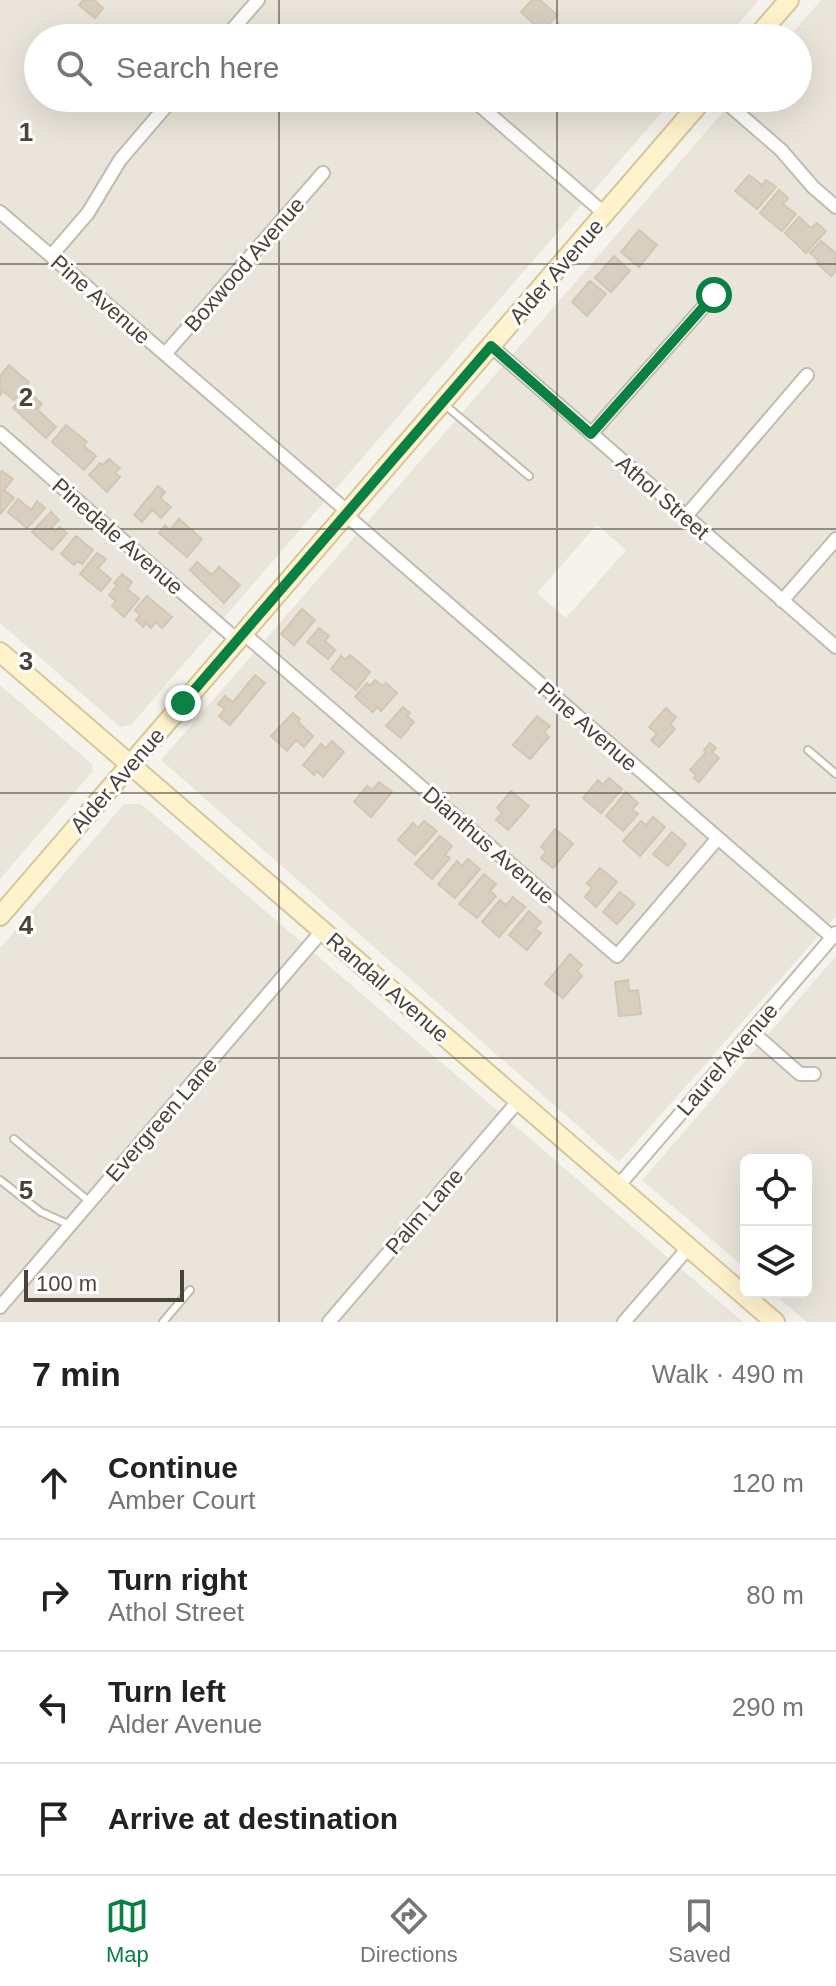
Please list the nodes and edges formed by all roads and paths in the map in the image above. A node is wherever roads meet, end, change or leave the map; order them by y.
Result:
1 (258, 0) edge
2 (789, 0) edge
3 (237, 24) edge
4 (768, 24) edge
5 (161, 112) edge
6 (487, 112) edge
7 (692, 112) edge
8 (737, 112) edge
9 (323, 173) dead end
10 (836, 207) edge
11 (0, 212) edge
12 (605, 214) junction
13 (51, 256) junction
14 (714, 295) dead end
15 (491, 346) junction
16 (165, 354) junction
17 (807, 375) dead end
18 (442, 402) junction
19 (0, 433) edge
20 (591, 434) junction
21 (529, 476) dead end
22 (347, 513) junction
23 (686, 516) junction
24 (836, 539) edge
25 (782, 601) junction
26 (240, 636) junction
27 (836, 647) edge
28 (0, 652) edge
29 (808, 750) dead end
30 (131, 764) junction
31 (836, 774) edge
32 (718, 838) junction
33 (0, 916) edge
34 (322, 931) junction
35 (835, 935) edge
36 (751, 1031) junction
37 (814, 1074) dead end
38 (519, 1100) junction
39 (14, 1139) dead end
40 (0, 1180) edge
41 (619, 1185) junction
42 (90, 1202) junction
43 (71, 1225) junction
44 (689, 1247) junction
45 (190, 1290) dead end
46 (0, 1307) edge
47 (163, 1322) edge
48 (329, 1322) edge
49 (624, 1322) edge
50 (775, 1322) edge

1 - 3 street
2 - 4 main road
5 - 13 street
6 - 12 street
7 - 12 main road, Alder Avenue
8 - 10 street
9 - 16 street, Boxwood Avenue
11 - 13 street, Pine Avenue
12 - 15 main road, Alder Avenue
13 - 16 street, Pine Avenue
14 - 20 street
15 - 18 main road, Alder Avenue
15 - 20 street, Athol Street
16 - 22 street, Pine Avenue
17 - 23 street
18 - 21 lane
18 - 22 main road, Alder Avenue
19 - 26 street, Pinedale Avenue
20 - 23 street, Athol Street
22 - 26 main road, Alder Avenue
22 - 32 street, Pine Avenue
23 - 25 street, Athol Street
24 - 25 street
25 - 27 street, Athol Street
26 - 30 main road, Alder Avenue
26 - 32 street, Dianthus Avenue
28 - 30 main road, Randall Avenue
29 - 31 lane
30 - 33 main road, Alder Avenue
30 - 34 main road, Randall Avenue
32 - 35 street, Pine Avenue
34 - 38 main road, Randall Avenue
34 - 42 street, Evergreen Lane
35 - 36 street, Laurel Avenue
36 - 37 street
36 - 41 street, Laurel Avenue
38 - 41 main road, Randall Avenue
38 - 48 street, Palm Lane
39 - 42 lane
40 - 43 lane
41 - 44 main road, Randall Avenue
42 - 43 street, Evergreen Lane
43 - 46 street, Evergreen Lane
44 - 49 street
44 - 50 main road, Randall Avenue
45 - 47 lane

